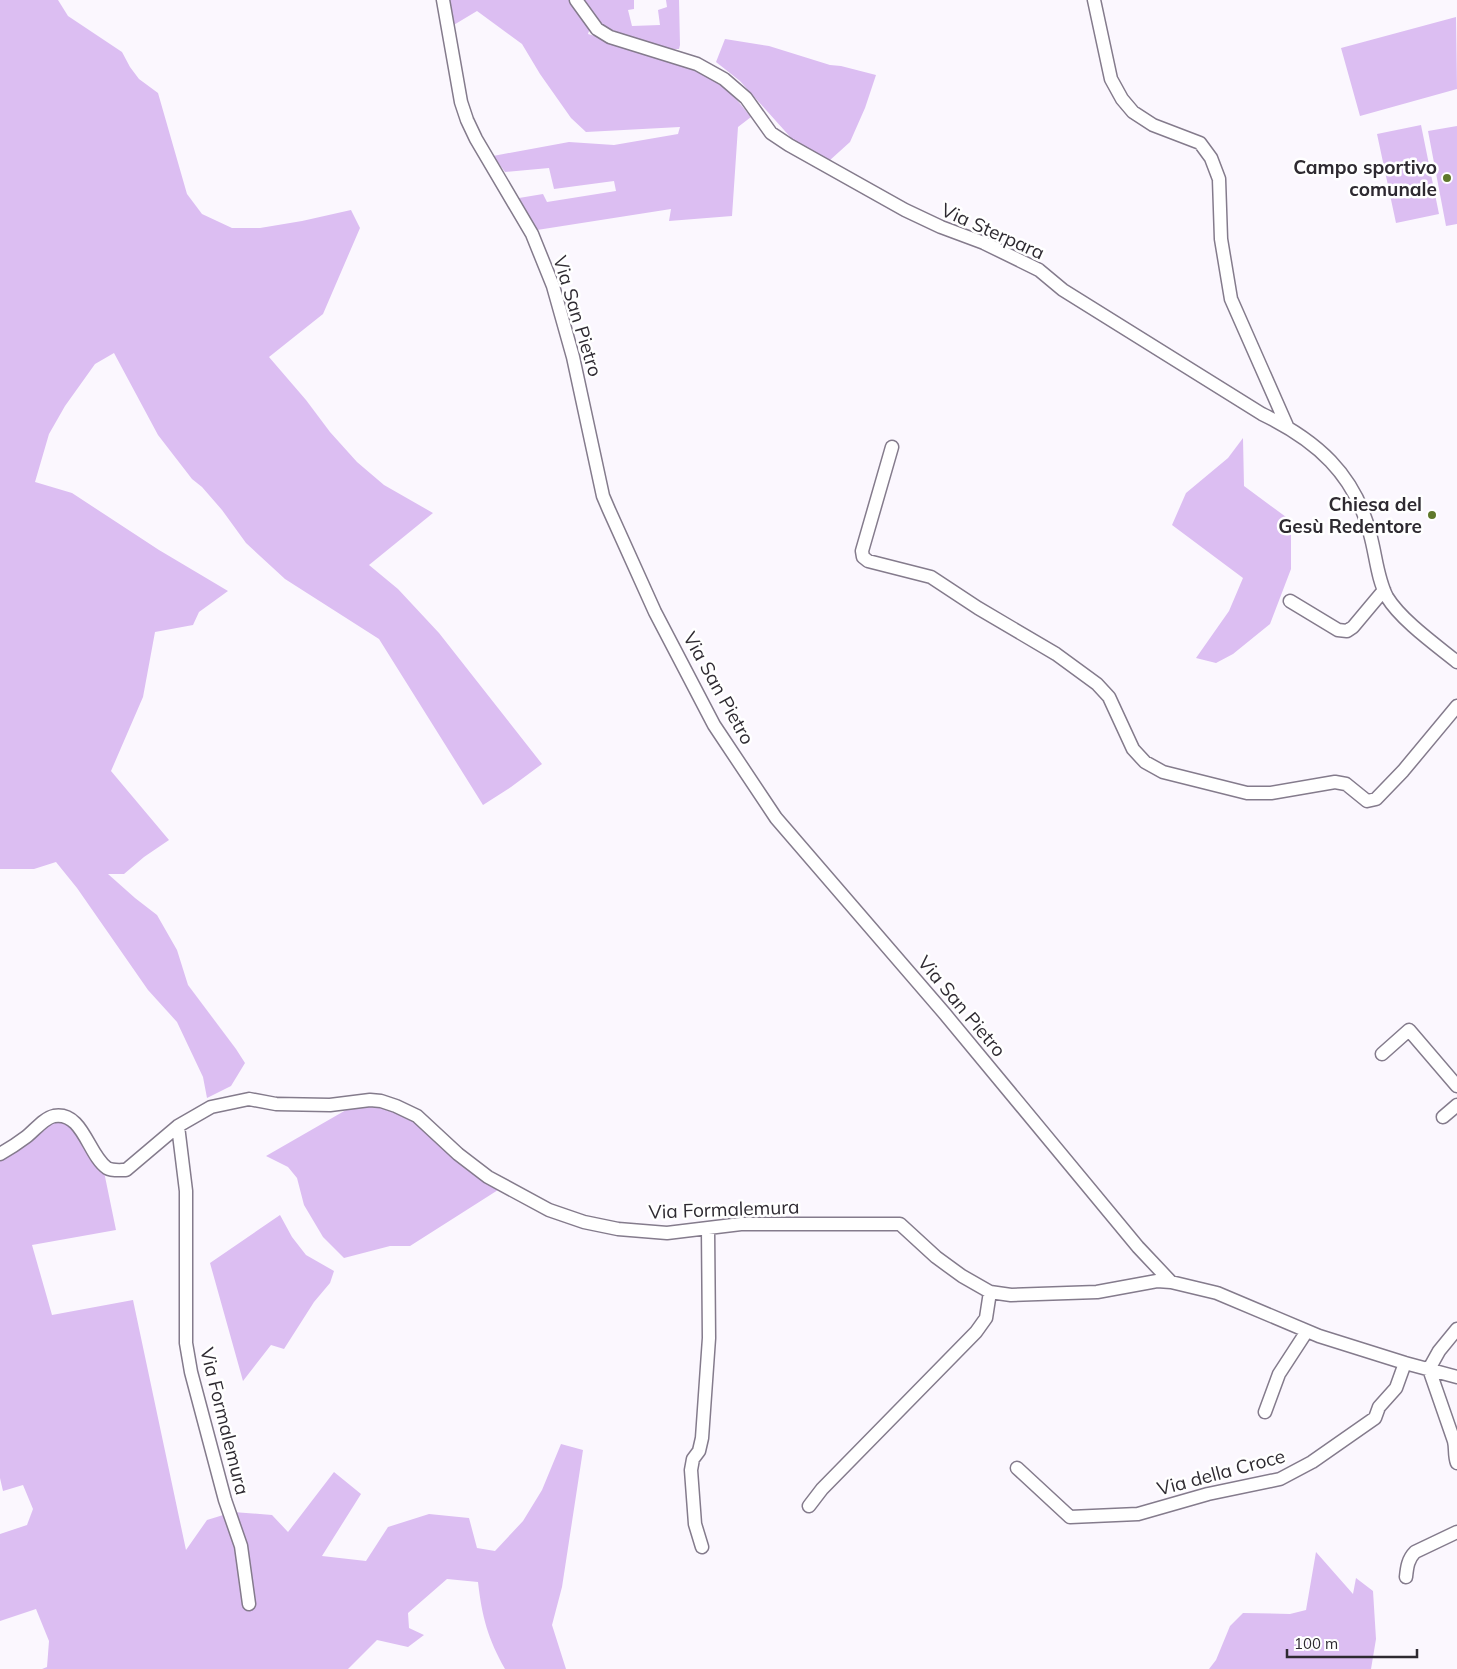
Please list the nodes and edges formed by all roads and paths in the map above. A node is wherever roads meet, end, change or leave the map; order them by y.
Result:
1 (443, 0) edge
2 (576, 0) edge
3 (1094, 0) edge
4 (1287, 426) junction
5 (892, 448) dead end
6 (1384, 590) junction
7 (1290, 601) dead end
8 (1457, 662) edge
9 (1457, 706) edge
10 (1382, 1054) dead end
11 (1457, 1086) edge
12 (1457, 1104) edge
13 (1443, 1117) dead end
14 (178, 1126) junction
15 (0, 1154) edge
16 (708, 1228) junction
17 (1171, 1282) junction
18 (990, 1292) junction
19 (1457, 1329) edge
20 (1307, 1330) junction
21 (1405, 1363) junction
22 (1429, 1368) junction
23 (1457, 1377) edge
24 (1265, 1412) dead end
25 (1457, 1463) edge
26 (1017, 1468) dead end
27 (809, 1506) dead end
28 (1457, 1532) edge
29 (702, 1547) dead end
30 (1406, 1577) dead end
31 (248, 1604) dead end

1 - 17 street, Via San Pietro
2 - 4 street, Via Sterpara
3 - 4 street
4 - 6 street, Via Sterpara
5 - 9 street
6 - 7 street
6 - 8 street, Via Sterpara
10 - 11 street
12 - 13 street
14 - 15 street, Via Formalemura
14 - 16 street, Via Formalemura
14 - 31 street, Via Formalemura
16 - 18 street, Via Formalemura
16 - 29 street
17 - 18 street, Via Formalemura
17 - 20 street
18 - 27 street
19 - 22 street
20 - 21 street
20 - 24 street
21 - 22 street
21 - 26 street, Via della Croce
22 - 23 street
22 - 25 street
28 - 30 street

